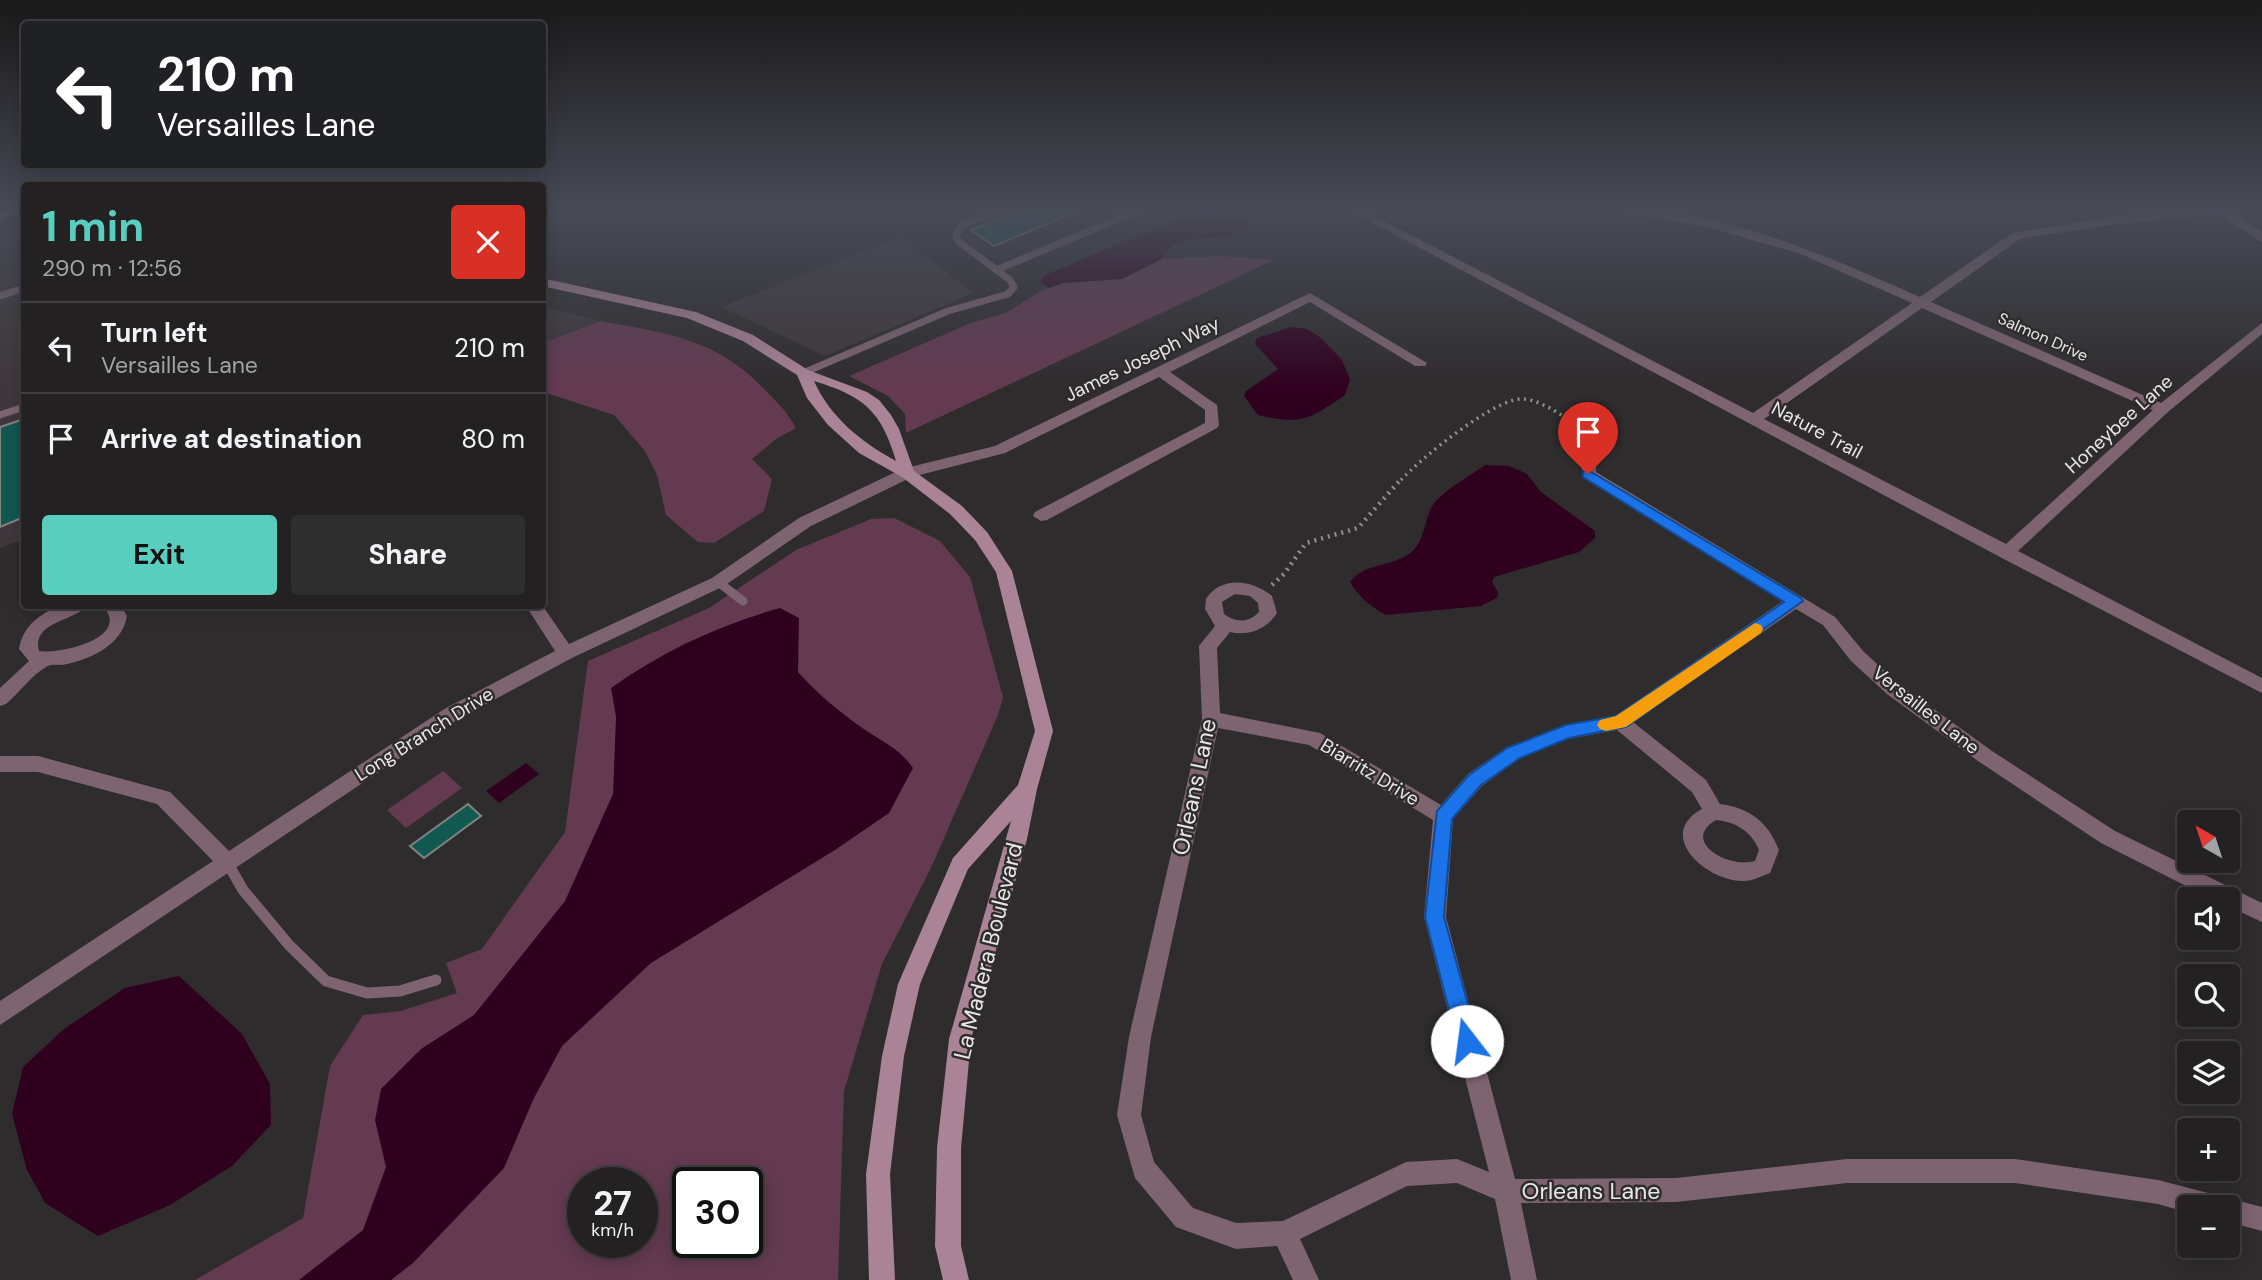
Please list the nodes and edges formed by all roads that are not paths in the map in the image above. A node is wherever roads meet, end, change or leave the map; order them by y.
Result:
1 (999, 269) edge
2 (1467, 269) edge
3 (1845, 269) edge
4 (1971, 269) edge
5 (996, 270) joint
6 (546, 283) edge
7 (21, 289) edge
8 (0, 296) edge
9 (1923, 303) junction
10 (2262, 327) edge
11 (1420, 363) dead end
12 (1160, 371) junction
13 (803, 373) junction
14 (21, 408) edge
15 (2163, 409) junction
16 (0, 415) edge
17 (1755, 419) junction
18 (1588, 452) road end
19 (907, 473) junction
20 (1041, 516) dead end
21 (2006, 553) junction
22 (718, 582) junction
23 (743, 601) dead end
24 (1796, 601) junction
25 (69, 609) edge
26 (115, 609) edge
27 (536, 609) edge
28 (1226, 625) junction
29 (566, 653) junction
30 (42, 660) junction
31 (2262, 685) edge
32 (0, 699) edge
33 (1211, 719) junction
34 (1620, 722) junction
35 (0, 764) edge
36 (1027, 789) junction
37 (1714, 812) dead end
38 (1443, 816) junction
39 (226, 861) junction
40 (2262, 914) edge
41 (436, 980) dead end
42 (0, 1014) edge
43 (1506, 1191) junction
44 (2177, 1197) edge
45 (2240, 1213) edge
46 (2262, 1219) edge
47 (1284, 1233) junction
48 (882, 1280) edge
49 (956, 1280) edge
50 (1306, 1280) edge
51 (1524, 1280) edge

1 - 5 lane
2 - 17 street, Nature Trail
3 - 9 street, Salmon Drive
4 - 9 street
5 - 13 lane
6 - 13 street
7 - 8 lane
9 - 15 street, Salmon Drive
9 - 17 street
10 - 15 street, Honeybee Lane
11 - 12 street, James Joseph Way
12 - 19 street, James Joseph Way
12 - 20 street
13 - 19 street, La Madera Boulevard
13 - 19 street
14 - 16 lane
15 - 21 street, Honeybee Lane
17 - 21 street, Nature Trail
18 - 24 street, Versailles Lane
19 - 22 street, Long Branch Drive
19 - 36 street, La Madera Boulevard
21 - 31 street, Nature Trail
22 - 23 lane
22 - 29 street, Long Branch Drive
24 - 34 street
24 - 40 street, Versailles Lane
25 - 30 street
26 - 30 street
27 - 29 street
28 - 28 street
28 - 33 street, Orleans Lane
29 - 39 street, Long Branch Drive
30 - 32 street
33 - 38 street, Biarritz Drive
33 - 47 street, Orleans Lane
34 - 37 street
34 - 38 street
35 - 39 street
36 - 48 street, La Madera Boulevard
36 - 49 street, La Madera Boulevard
38 - 43 street
39 - 41 lane
39 - 42 street, Long Branch Drive
43 - 44 street, Orleans Lane
43 - 47 street, Orleans Lane
43 - 51 street
45 - 46 street
47 - 50 street

